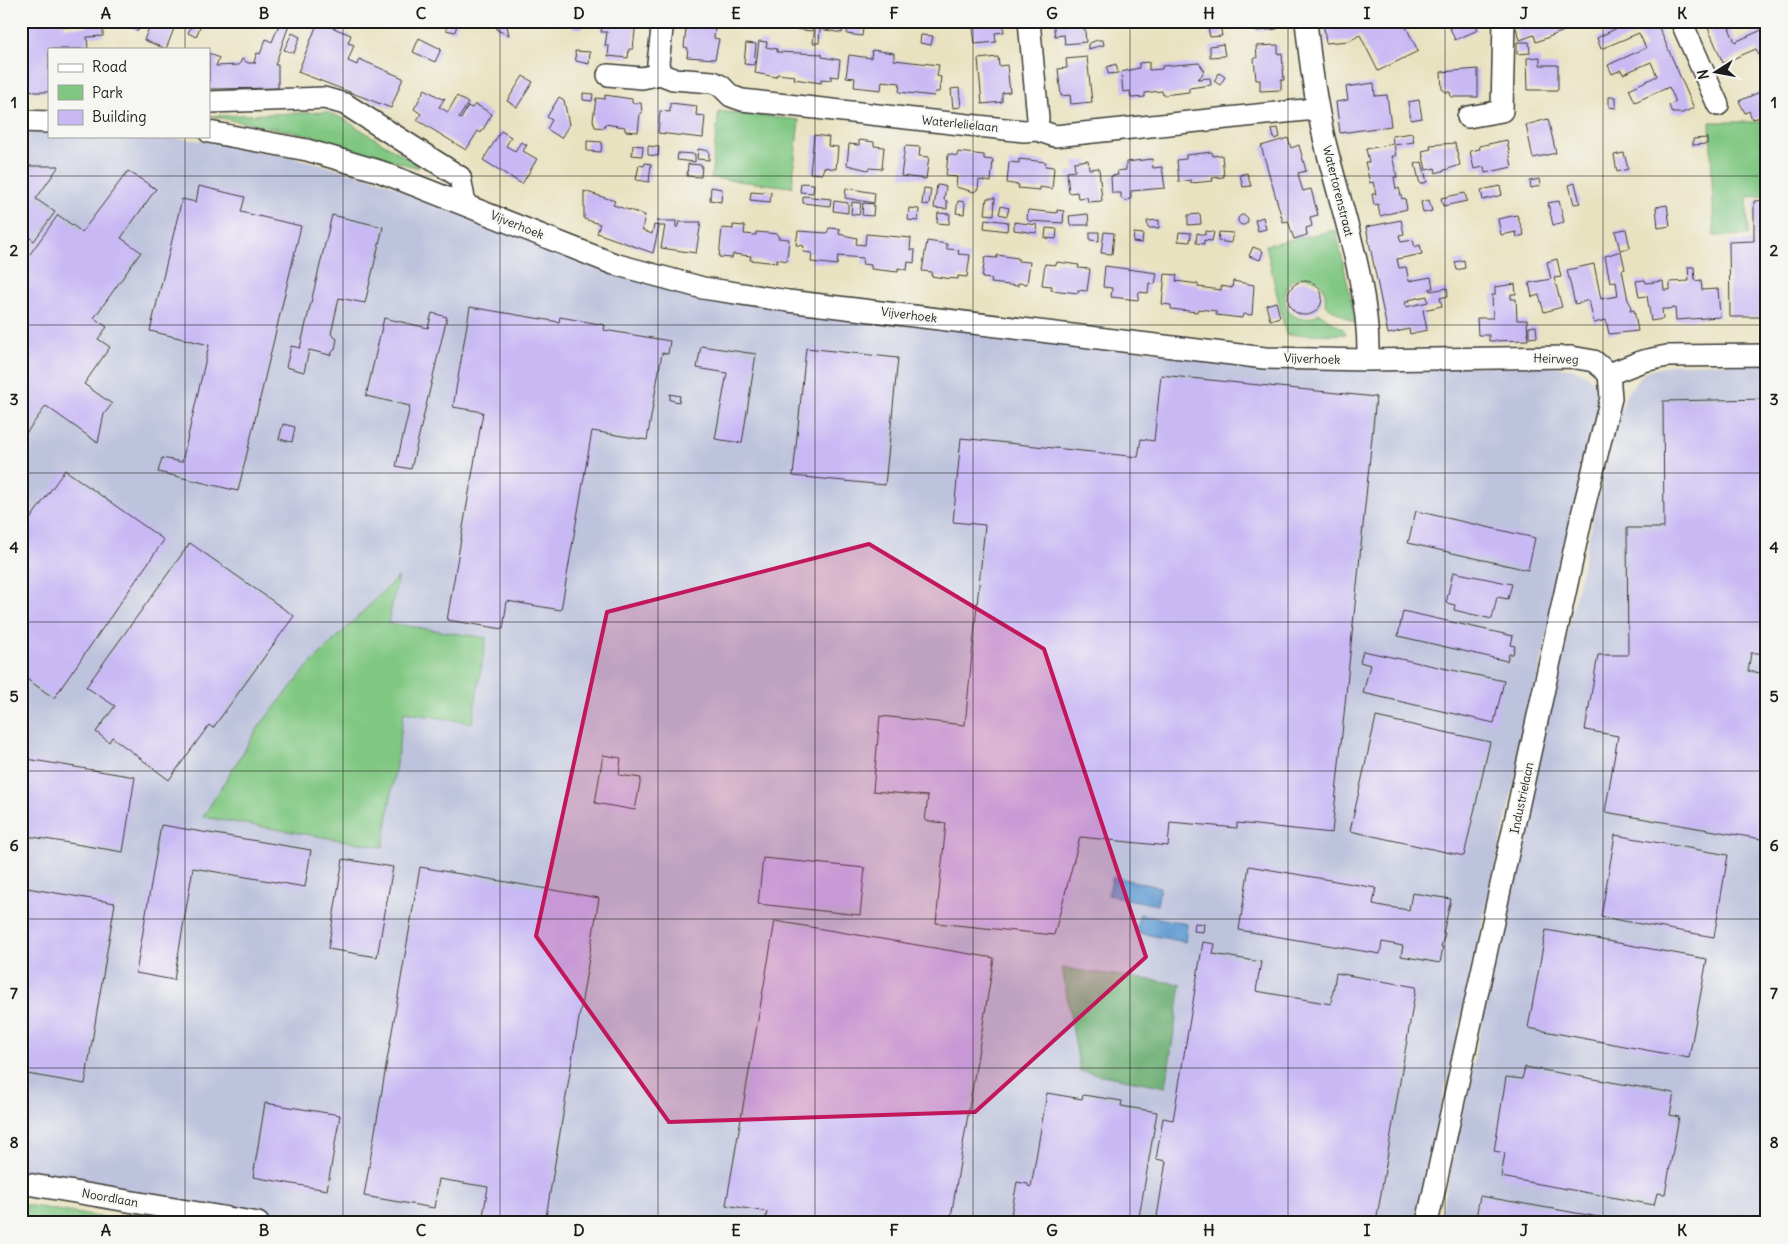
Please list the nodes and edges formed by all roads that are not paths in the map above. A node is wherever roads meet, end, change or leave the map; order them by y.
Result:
1 (663, 21) edge
2 (1029, 21) edge
3 (1306, 21) edge
4 (1504, 21) edge
5 (1681, 21) edge
6 (660, 74) junction
7 (608, 75) dead end
8 (210, 102) edge
9 (1718, 105) dead end
10 (1317, 107) junction
11 (1468, 117) dead end
12 (21, 121) edge
13 (48, 122) edge
14 (1037, 130) junction
15 (210, 132) edge
16 (464, 204) junction
17 (1767, 354) edge
18 (1368, 360) junction
19 (1609, 374) junction
20 (21, 1182) edge
21 (258, 1223) edge
22 (1427, 1223) edge

1 - 6 street
2 - 14 street
3 - 10 street, Watertorenstraat
4 - 11 street
5 - 9 street
6 - 7 street, Waterlelielaan
6 - 14 street, Waterlelielaan
8 - 16 street
10 - 14 street, Waterlelielaan
10 - 18 street, Watertorenstraat
12 - 13 street
15 - 16 street, Vijverhoek
16 - 18 street, Vijverhoek
17 - 19 street
18 - 19 street, Heirweg
19 - 22 street, Industrielaan
20 - 21 street, Noordlaan

